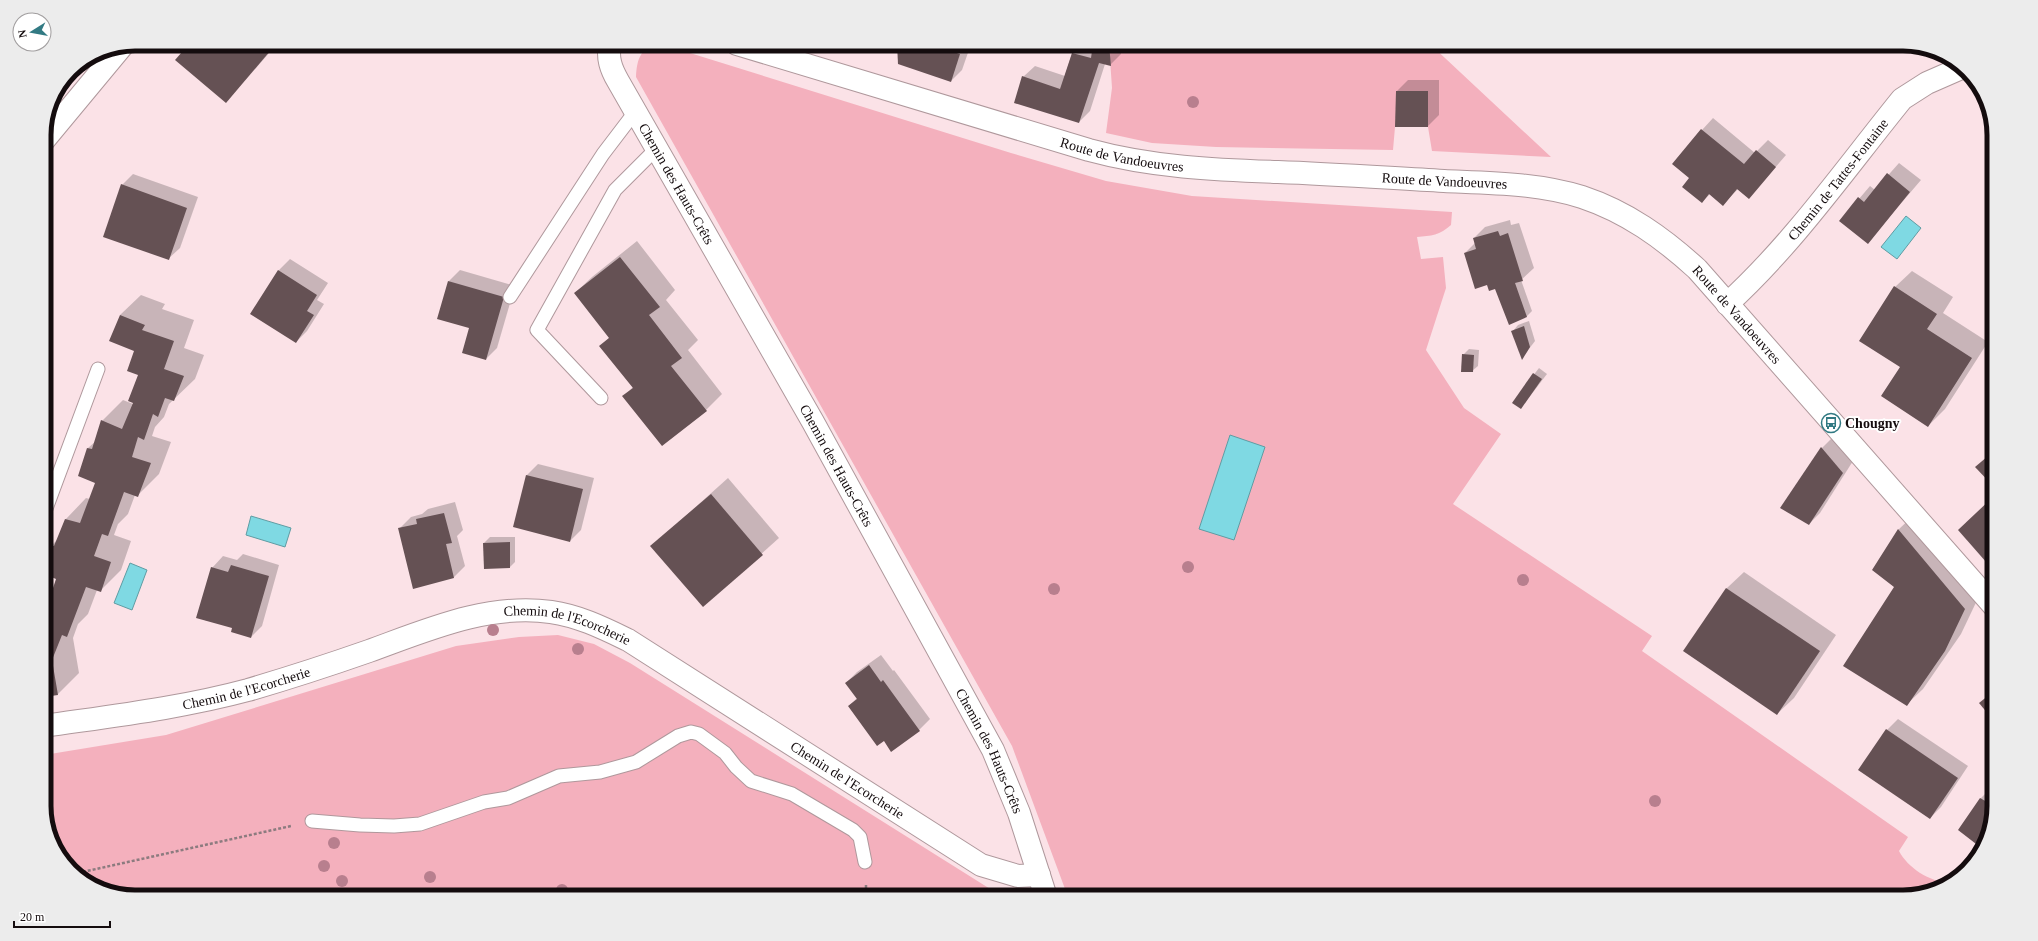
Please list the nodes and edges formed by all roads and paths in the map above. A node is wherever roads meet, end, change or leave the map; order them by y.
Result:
1 (610, 51) edge
2 (760, 51) edge
3 (116, 54) edge
4 (1956, 70) edge
5 (635, 112) junction
6 (51, 132) edge
7 (656, 148) junction
8 (510, 297) dead end
9 (1727, 304) junction
10 (98, 368) dead end
11 (601, 398) dead end
12 (51, 495) edge
13 (1987, 598) edge
14 (51, 725) edge
15 (312, 821) joint
16 (866, 862) dead end
17 (83, 872) edge
18 (1039, 875) junction
19 (1044, 890) edge

1 - 5 street, Chemin des Hauts-Crêts
2 - 9 street, Route de Vandoeuvres
3 - 6 street
4 - 9 street, Chemin de Tattes-Fontaine
5 - 7 street, Chemin des Hauts-Crêts
5 - 8 lane
7 - 11 lane
7 - 18 street, Chemin des Hauts-Crêts
9 - 13 street, Route de Vandoeuvres
10 - 12 lane
14 - 18 street, Chemin de l'Ecorcherie
15 - 16 lane
15 - 17 path
18 - 19 street, Chemin des Hauts-Crêts

